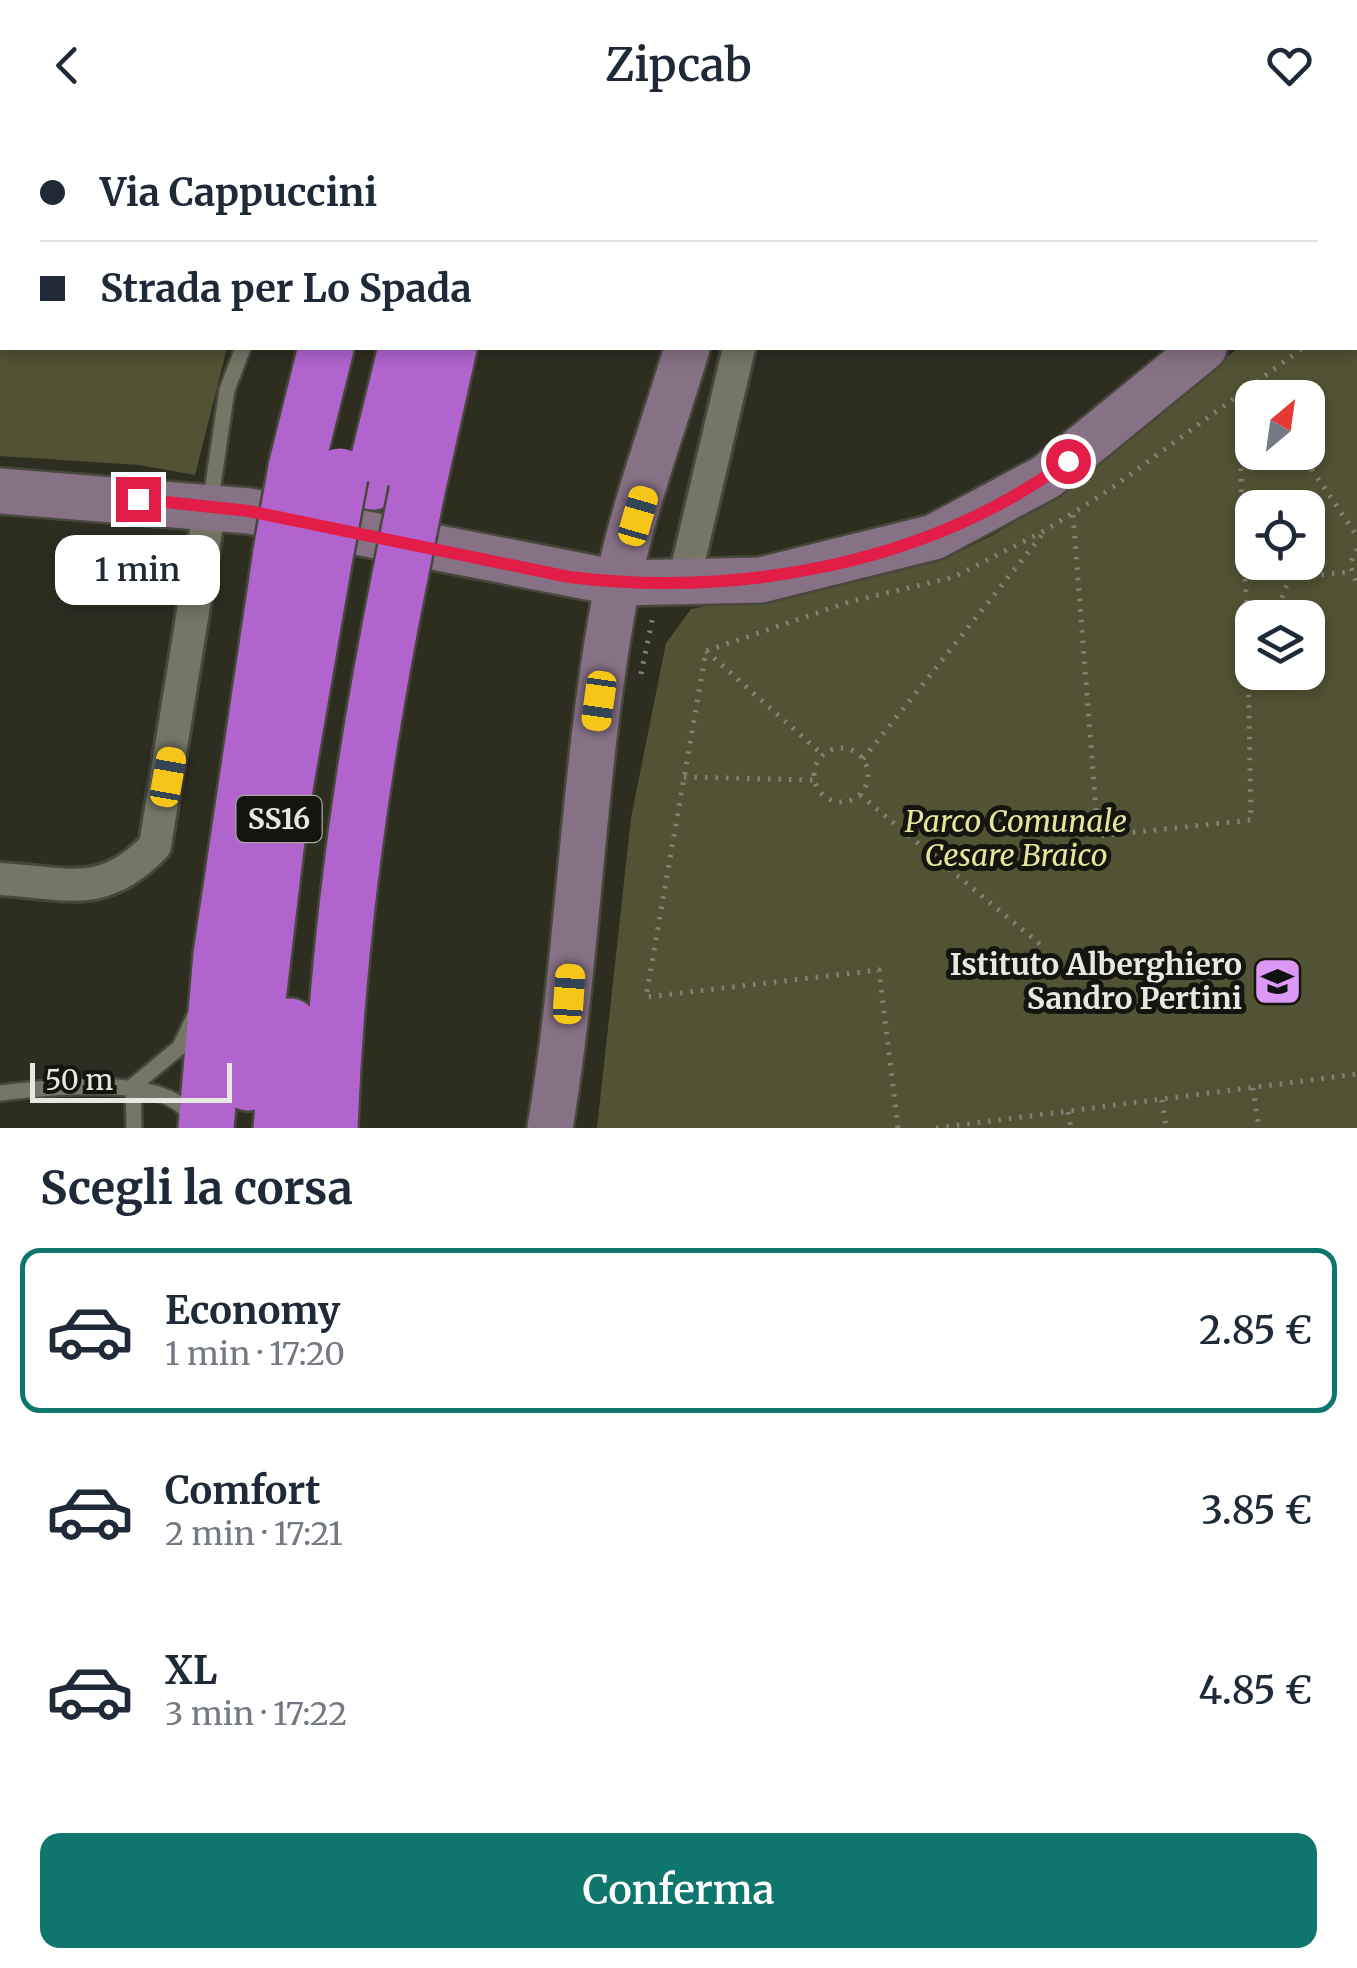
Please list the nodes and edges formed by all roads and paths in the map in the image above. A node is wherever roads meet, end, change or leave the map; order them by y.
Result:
1 (242, 350) edge
2 (326, 350) edge
3 (372, 350) edge
4 (405, 350) edge
5 (448, 350) edge
6 (687, 350) edge
7 (738, 350) edge
8 (1202, 350) edge
9 (1300, 350) edge
10 (1259, 380) edge
11 (1235, 397) edge
12 (1312, 470) edge
13 (357, 479) junction
14 (0, 491) edge
15 (210, 506) junction
16 (1072, 514) junction
17 (1046, 530) junction
18 (1357, 536) edge
19 (1357, 549) edge
20 (340, 564) junction
21 (1350, 572) junction
22 (1325, 574) edge
23 (654, 582) junction
24 (1357, 585) edge
25 (706, 651) junction
26 (641, 674) dead end
27 (1249, 690) edge
28 (823, 754) junction
29 (863, 758) junction
30 (684, 777) junction
31 (814, 780) junction
32 (860, 795) junction
33 (0, 879) edge
34 (1042, 945) dead end
35 (222, 955) junction
36 (1357, 1074) edge
37 (133, 1086) junction
38 (1253, 1088) junction
39 (0, 1092) edge
40 (1162, 1100) junction
41 (264, 1103) edge
42 (1068, 1112) junction
43 (996, 1124) edge
44 (134, 1128) edge
45 (195, 1128) edge
46 (206, 1128) edge
47 (330, 1128) edge
48 (550, 1128) edge
49 (898, 1128) edge
50 (936, 1128) edge
51 (1071, 1128) edge
52 (1166, 1128) edge
53 (1258, 1128) edge

1 - 15 lane
2 - 13 highway
3 - 13 highway, SS16
4 - 13 highway, SS16
5 - 13 highway
6 - 23 street
7 - 23 street
8 - 23 street
9 - 10 path
11 - 16 path
12 - 18 path
13 - 20 highway, SS16, bridge
13 - 20 highway, bridge
14 - 15 street
15 - 23 street
15 - 33 street
16 - 17 path
16 - 27 path
17 - 25 path
17 - 29 path
19 - 21 path
20 - 35 highway
20 - 41 highway, SS16
20 - 47 highway
21 - 22 path
21 - 24 path
23 - 26 path
23 - 48 street
25 - 28 path
25 - 30 path
28 - 29 path
28 - 31 path
29 - 32 path
30 - 31 path
30 - 49 path
31 - 32 path
32 - 34 path
35 - 37 lane
35 - 46 highway
36 - 38 path
37 - 39 lane
37 - 44 lane
37 - 45 lane
38 - 40 path
38 - 53 path
40 - 42 path
40 - 52 path
42 - 43 path
42 - 51 path
43 - 50 path

